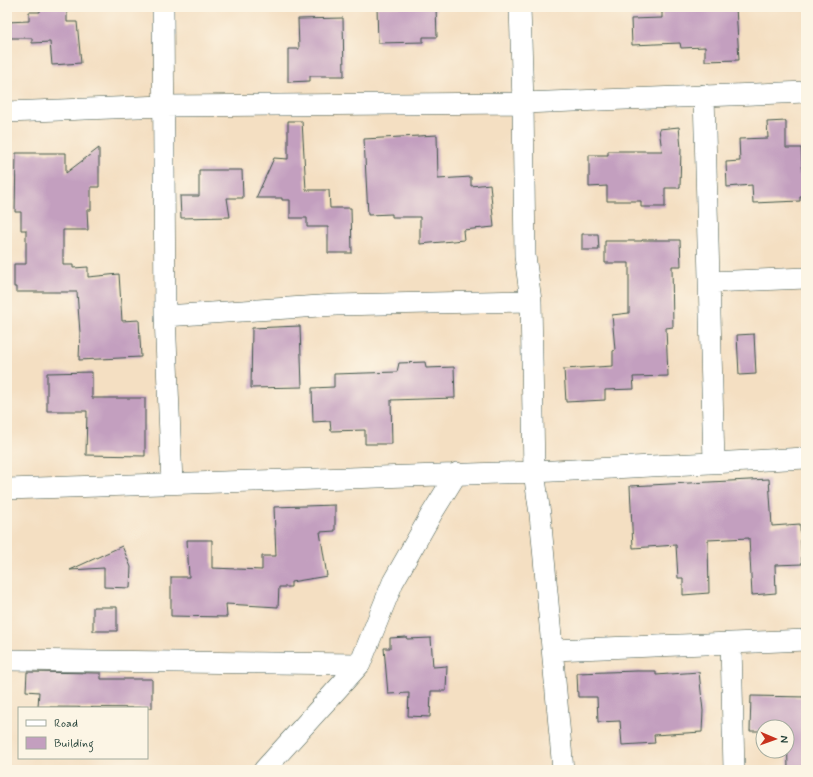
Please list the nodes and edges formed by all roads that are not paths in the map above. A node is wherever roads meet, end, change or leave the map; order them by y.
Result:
1 (163, 7) edge
2 (520, 7) edge
3 (806, 92) edge
4 (704, 95) junction
5 (523, 103) junction
6 (164, 106) junction
7 (7, 112) edge
8 (806, 278) edge
9 (710, 282) junction
10 (531, 301) junction
11 (165, 316) junction
12 (806, 458) edge
13 (714, 462) junction
14 (534, 472) junction
15 (457, 473) junction
16 (172, 483) junction
17 (7, 489) edge
18 (806, 640) edge
19 (731, 644) junction
20 (553, 650) junction
21 (7, 660) edge
22 (360, 664) junction
23 (264, 770) edge
24 (563, 770) edge
25 (734, 770) edge

1 - 6 street
2 - 5 street
3 - 4 street
4 - 5 street
4 - 9 street
5 - 6 street
5 - 10 street
6 - 7 street
6 - 11 street
8 - 9 street
9 - 13 street
10 - 11 street
10 - 14 street
11 - 16 street
12 - 13 street
13 - 14 street
14 - 15 street
14 - 20 street
15 - 16 street
15 - 22 street
16 - 17 street
18 - 19 street
19 - 20 street
19 - 25 street
20 - 24 street
21 - 22 street
22 - 23 street

